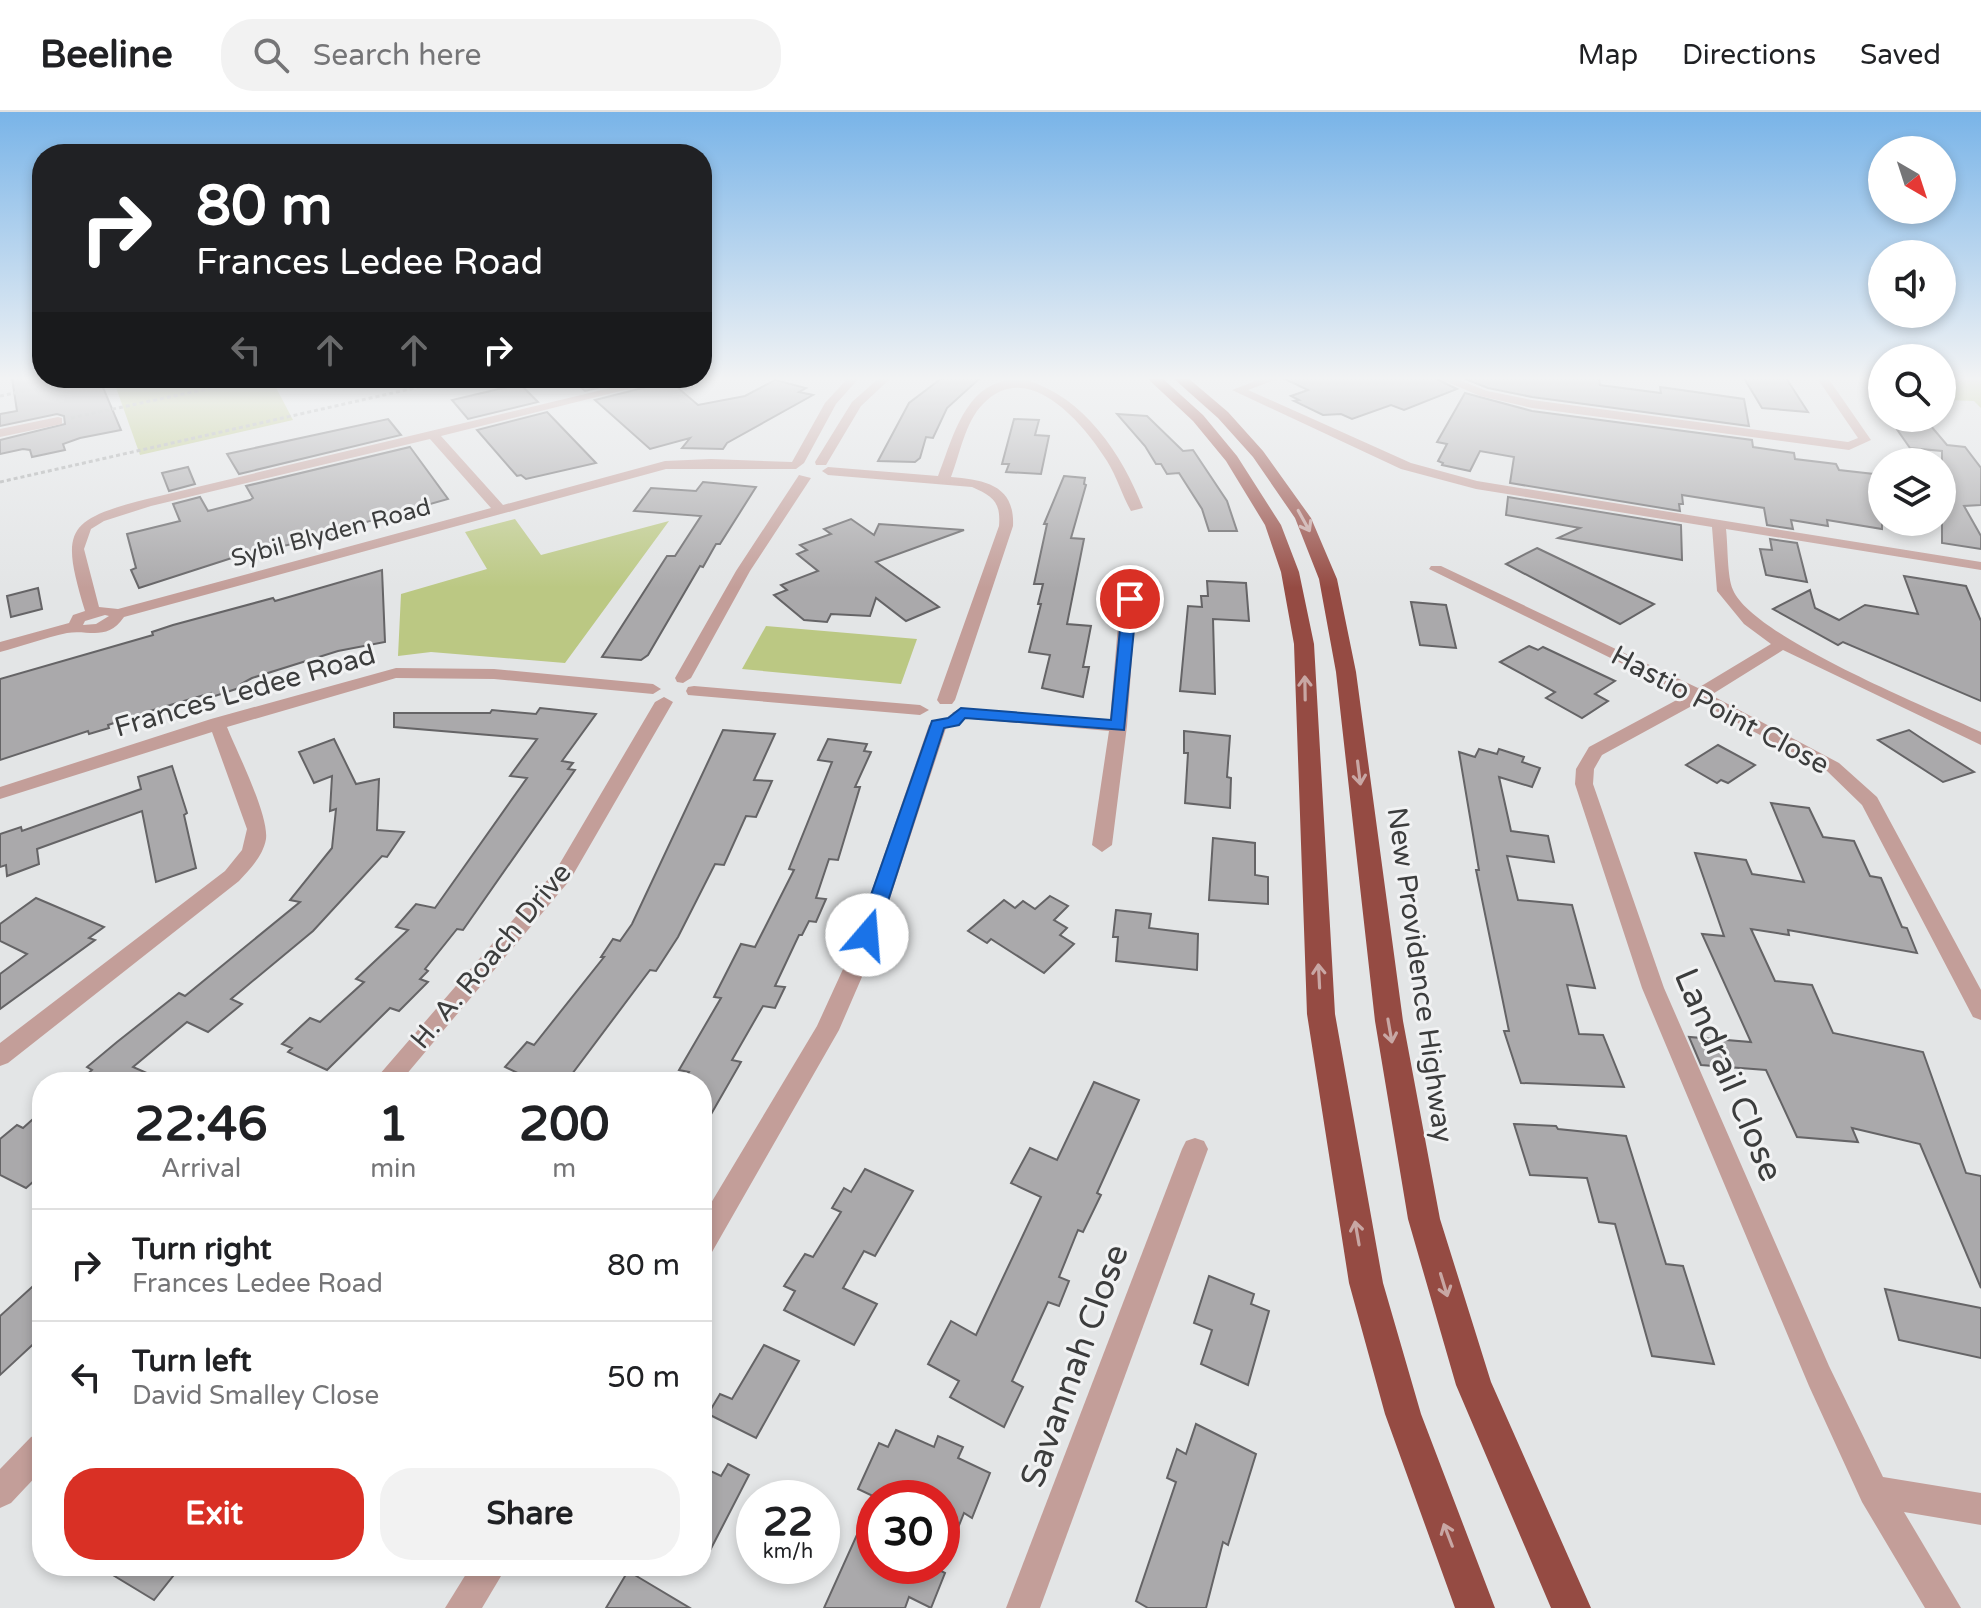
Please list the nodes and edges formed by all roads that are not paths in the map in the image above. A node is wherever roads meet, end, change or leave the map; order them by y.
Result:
1 (379, 448) edge
2 (444, 448) edge
3 (804, 448) edge
4 (833, 448) edge
5 (956, 448) edge
6 (1102, 448) edge
7 (1223, 448) edge
8 (1251, 448) edge
9 (1366, 448) edge
10 (794, 464) junction
11 (824, 466) junction
12 (804, 478) junction
13 (943, 480) junction
14 (1136, 508) dead end
15 (501, 511) junction
16 (1719, 525) junction
17 (1981, 566) edge
18 (1436, 569) dead end
19 (1129, 589) dead end
20 (93, 612) junction
21 (118, 614) junction
22 (75, 626) junction
23 (1782, 644) junction
24 (0, 647) edge
25 (688, 685) junction
26 (1699, 695) junction
27 (658, 696) junction
28 (946, 700) junction
29 (961, 713) junction
30 (929, 717) junction
31 (217, 723) junction
32 (1118, 726) junction
33 (1981, 739) edge
34 (0, 793) edge
35 (1102, 845) dead end
36 (1981, 1011) edge
37 (0, 1056) edge
38 (394, 1072) edge
39 (1195, 1149) dead end
40 (712, 1226) edge
41 (32, 1458) edge
42 (1873, 1491) junction
43 (0, 1492) edge
44 (1981, 1509) edge
45 (484, 1576) edge
46 (462, 1608) edge
47 (1023, 1608) edge
48 (1475, 1608) edge
49 (1571, 1608) edge
50 (1944, 1608) edge

1 - 20 street
2 - 15 street
3 - 10 street
4 - 11 street
5 - 13 street
6 - 14 street
48 -> 7 highway
8 -> 49 highway, New Providence Highway
9 - 16 street
10 - 11 street, Sybil Blyden Road
10 - 12 street
10 - 15 street, Sybil Blyden Road
11 - 12 street
11 - 13 street
12 - 25 street
13 - 28 street
15 - 21 street, Sybil Blyden Road
16 - 17 street
16 - 23 street
18 - 26 street, Hastio Point Close
19 - 32 street
20 - 21 street, Sybil Blyden Road
20 - 22 street, Sybil Blyden Road
21 - 22 street, Sybil Blyden Road
22 - 24 street, Sybil Blyden Road
23 - 26 street, Landrail Close
23 - 33 street
25 - 27 street
25 - 30 street
26 - 36 street, Hastio Point Close
26 - 42 street, Landrail Close
27 - 31 street, Frances Ledee Road
27 - 38 street, H. A. Roach Drive
28 - 29 street
28 - 30 street
29 - 30 street
29 - 32 street
30 - 40 street
31 - 34 street, Frances Ledee Road
31 - 37 street
32 - 35 street
39 - 47 street, Savannah Close
41 - 43 street
42 - 44 street
42 - 50 street, Landrail Close
45 - 46 street

